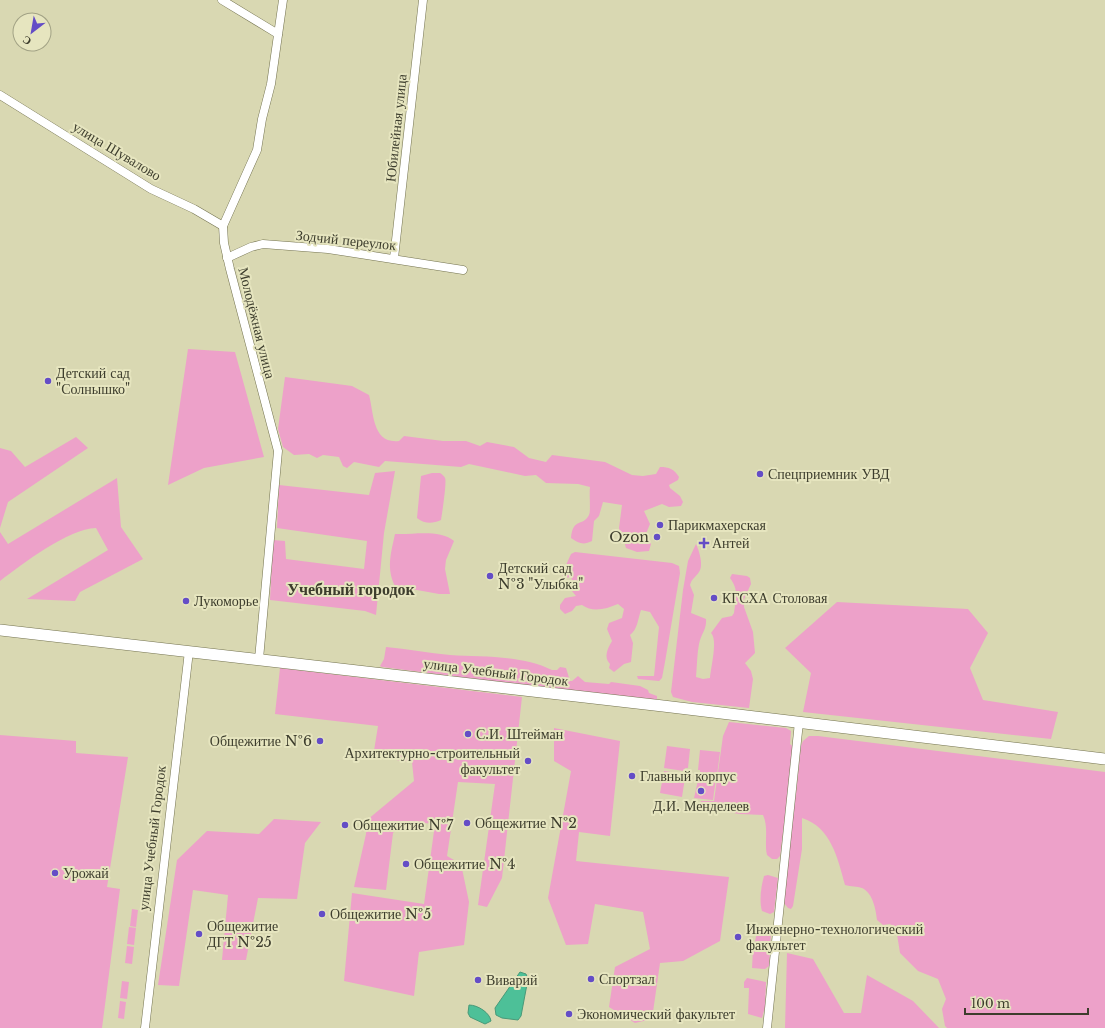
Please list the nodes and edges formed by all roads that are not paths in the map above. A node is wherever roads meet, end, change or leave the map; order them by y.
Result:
1 (222, 0) edge
2 (283, 0) edge
3 (423, 0) edge
4 (278, 34) junction
5 (0, 94) edge
6 (223, 226) junction
7 (227, 258) junction
8 (394, 258) junction
9 (463, 270) dead end
10 (0, 630) edge
11 (189, 651) junction
12 (259, 659) junction
13 (799, 722) junction
14 (1105, 759) edge
15 (145, 1028) edge
16 (767, 1028) edge

1 - 4 street
2 - 4 street, Молодёжная улица
3 - 8 street, Юбилейная улица
4 - 6 street, Молодёжная улица
5 - 6 street, улица Шувалово
6 - 7 street, Молодёжная улица
7 - 8 street, Зодчий переулок
7 - 12 street, Молодёжная улица
8 - 9 street, Зодчий переулок
10 - 11 street, улица Учебный Городок
11 - 12 street, улица Учебный Городок
11 - 15 street, улица Учебный Городок
12 - 13 street, улица Учебный Городок
13 - 14 street, улица Учебный Городок
13 - 16 street

